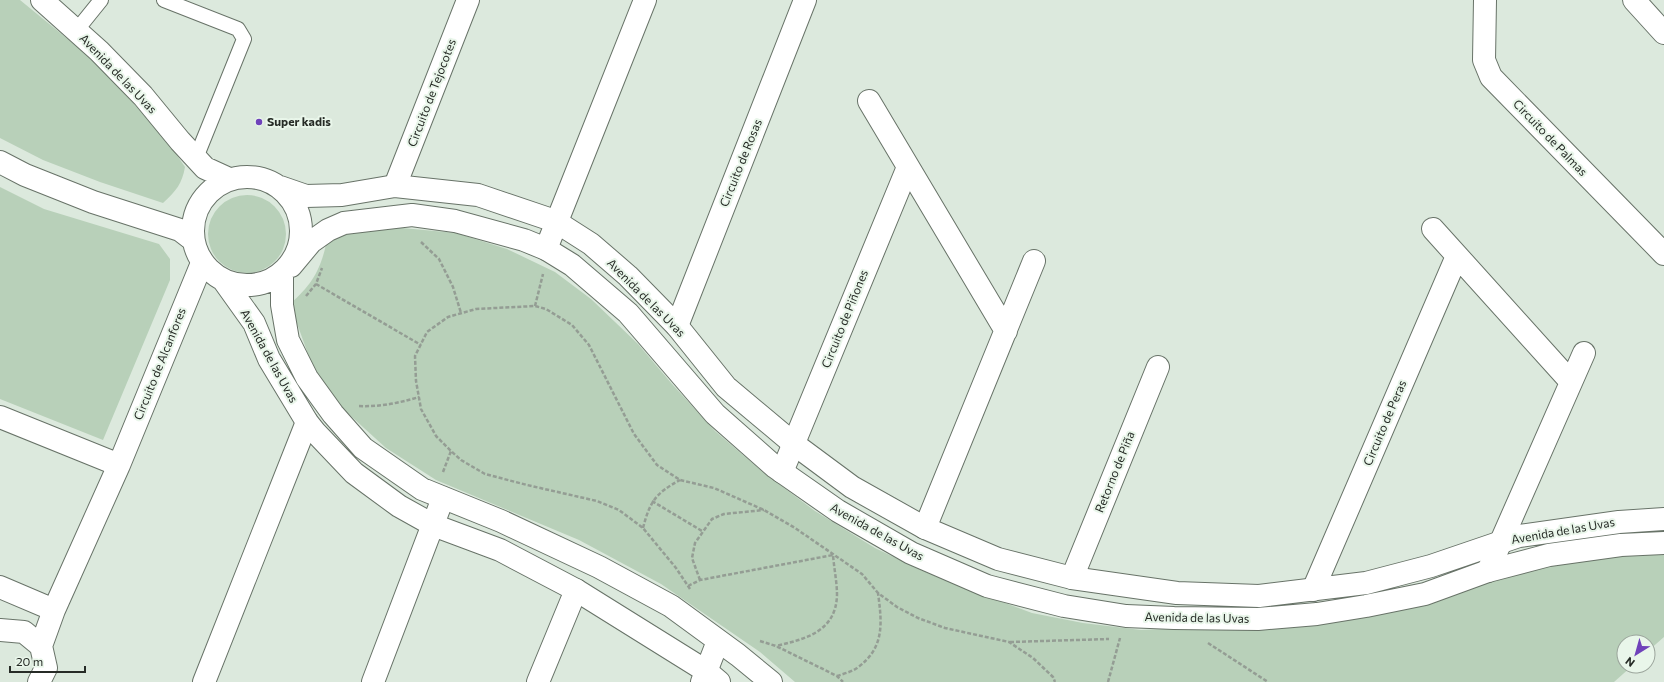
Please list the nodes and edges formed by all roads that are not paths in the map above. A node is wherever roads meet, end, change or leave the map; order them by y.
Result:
1 (42, 0) edge
2 (101, 0) edge
3 (164, 0) edge
4 (468, 0) edge
5 (645, 0) edge
6 (805, 0) edge
7 (1485, 0) edge
8 (1634, 0) edge
9 (76, 31) junction
10 (1664, 33) edge
11 (869, 101) dead end
12 (196, 158) junction
13 (0, 162) edge
14 (908, 166) junction
15 (229, 179) junction
16 (395, 186) junction
17 (280, 187) junction
18 (556, 222) junction
19 (1433, 229) dead end
20 (193, 240) junction
21 (550, 252) junction
22 (1664, 254) edge
23 (1457, 256) junction
24 (1034, 261) dead end
25 (202, 263) junction
26 (287, 270) junction
27 (224, 281) junction
28 (677, 326) junction
29 (1006, 331) junction
30 (1584, 353) dead end
31 (1158, 367) dead end
32 (1571, 382) junction
33 (0, 417) edge
34 (307, 422) junction
35 (794, 444) junction
36 (119, 465) junction
37 (782, 472) junction
38 (443, 498) junction
39 (1664, 519) edge
40 (433, 524) junction
41 (925, 528) junction
42 (1501, 543) junction
43 (1664, 543) edge
44 (1488, 571) junction
45 (1072, 578) junction
46 (0, 587) edge
47 (576, 590) junction
48 (1313, 590) junction
49 (1177, 593) junction
50 (54, 610) junction
51 (1168, 618) junction
52 (0, 630) edge
53 (718, 641) junction
54 (40, 646) junction
55 (709, 678) edge
56 (39, 682) edge
57 (204, 682) edge
58 (373, 682) edge
59 (538, 682) edge
60 (771, 682) edge

1 - 9 street, Avenida de las Uvas
2 - 9 lane
3 - 12 lane
4 - 16 street, Circuito de Tejocotes
5 - 18 street
6 - 28 street, Circuito de Rosas
7 - 22 street, Circuito de Palmas
8 - 10 street
9 - 12 street, Avenida de las Uvas
11 - 14 street
12 - 15 street, Avenida de las Uvas
13 - 20 street
14 - 29 street
14 - 35 street, Circuito de Piñones
15 - 17 street
15 - 20 street
16 - 17 street, Avenida de las Uvas
16 - 18 street, Avenida de las Uvas
17 - 26 street
18 - 21 street
18 - 28 street, Avenida de las Uvas
19 - 23 street
20 - 25 street
21 - 26 street, Avenida de las Uvas
21 - 37 street, Avenida de las Uvas
23 - 32 street
23 - 48 street, Circuito de Peras
24 - 29 street
25 - 27 street
25 - 36 street, Circuito de Alcanfores
26 - 27 street
26 - 38 street, Avenida de las Uvas
27 - 34 street, Avenida de las Uvas
28 - 35 street, Avenida de las Uvas
29 - 41 street
30 - 32 street
31 - 45 street, Retorno de Piña
32 - 42 street
33 - 36 street
34 - 40 street, Avenida de las Uvas
34 - 57 street
35 - 37 street, Circuito de Piñones
35 - 41 street, Avenida de las Uvas
36 - 50 street, Circuito de Alcanfores
37 - 51 street, Avenida de las Uvas
38 - 40 street
38 - 53 street, Avenida de las Uvas
39 - 42 street, Avenida de las Uvas
40 - 47 street, Avenida de las Uvas
40 - 58 street
41 - 45 street, Avenida de las Uvas
42 - 44 street
42 - 48 street, Avenida de las Uvas
43 - 44 street, Avenida de las Uvas
44 - 51 street, Avenida de las Uvas
45 - 49 street, Avenida de las Uvas
46 - 50 street
47 - 55 street, Avenida de las Uvas
47 - 59 street
48 - 49 street, Avenida de las Uvas
49 - 51 street
50 - 54 street, Circuito de Alcanfores
52 - 54 street
53 - 55 street
53 - 60 street, Avenida de las Uvas
54 - 56 street

